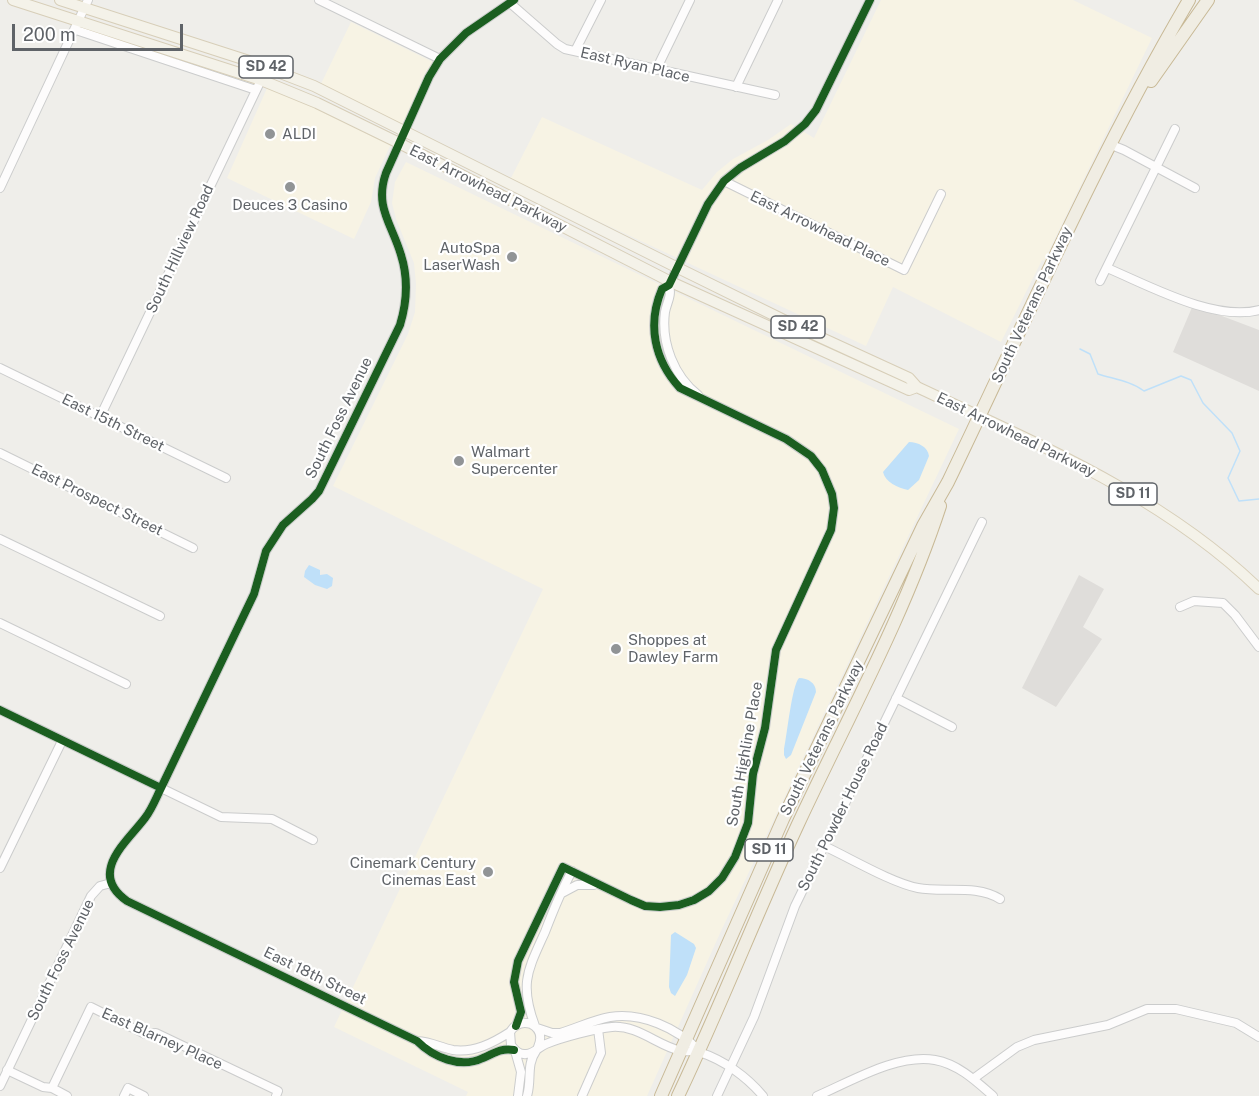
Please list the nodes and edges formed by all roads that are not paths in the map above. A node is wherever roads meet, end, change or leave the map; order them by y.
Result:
1 (14, 0) edge
2 (60, 0) edge
3 (319, 0) edge
4 (601, 0) edge
5 (690, 0) edge
6 (778, 0) edge
7 (870, 0) edge
8 (1189, 0) edge
9 (1208, 0) edge
10 (512, 2) edge
11 (87, 4) edge
12 (78, 26) junction
13 (575, 51) junction
14 (440, 59) junction
15 (656, 70) junction
16 (258, 85) junction
17 (736, 87) junction
18 (775, 95) dead end
19 (1118, 129) junction
20 (1175, 129) dead end
21 (405, 132) junction
22 (399, 143) junction
23 (1109, 144) junction
24 (1156, 167) junction
25 (724, 182) junction
26 (0, 188) edge
27 (1195, 188) dead end
28 (941, 194) dead end
29 (678, 268) junction
30 (1107, 268) junction
31 (1100, 281) dead end
32 (670, 284) junction
33 (1259, 310) edge
34 (0, 368) edge
35 (917, 387) junction
36 (703, 399) junction
37 (980, 416) junction
38 (100, 417) junction
39 (0, 453) edge
40 (226, 478) dead end
41 (948, 482) junction
42 (982, 522) dead end
43 (0, 539) edge
44 (193, 548) dead end
45 (1259, 589) edge
46 (1180, 607) dead end
47 (160, 616) dead end
48 (0, 623) edge
49 (1259, 647) edge
50 (126, 684) dead end
51 (896, 698) junction
52 (0, 710) edge
53 (952, 727) dead end
54 (62, 741) junction
55 (161, 788) junction
56 (313, 840) dead end
57 (824, 846) junction
58 (0, 868) edge
59 (567, 869) junction
60 (111, 882) junction
61 (604, 887) junction
62 (1000, 899) dead end
63 (556, 901) junction
64 (536, 1027) junction
65 (513, 1029) junction
66 (598, 1029) junction
67 (1259, 1037) edge
68 (687, 1038) junction
69 (417, 1041) junction
70 (537, 1049) junction
71 (515, 1050) junction
72 (681, 1051) junction
73 (699, 1052) junction
74 (730, 1067) junction
75 (7, 1070) junction
76 (973, 1078) junction
77 (0, 1086) edge
78 (52, 1088) junction
79 (67, 1096) edge
80 (124, 1096) edge
81 (144, 1096) edge
82 (276, 1096) edge
83 (518, 1096) edge
84 (527, 1096) edge
85 (582, 1096) edge
86 (661, 1096) edge
87 (678, 1096) edge
88 (717, 1096) edge
89 (763, 1096) edge
90 (817, 1096) edge
91 (993, 1096) edge

1 - 12 main road, East Arrowhead Parkway / SD 42
2 - 11 main road, East Arrowhead Parkway / SD 42
3 - 14 street
4 - 13 street
5 - 15 street
6 - 17 street
7 - 25 street
8 - 19 highway
9 - 19 highway
10 - 13 street, East Ryan Place
10 - 14 street, South Foss Avenue
11 - 12 street
11 - 21 main road, East Arrowhead Parkway / SD 42
12 - 16 main road, East Arrowhead Parkway / SD 42
12 - 26 street
13 - 15 street, East Ryan Place
14 - 21 street, South Foss Avenue
15 - 17 street, East Ryan Place
16 - 22 main road, East Arrowhead Parkway / SD 42
16 - 38 street, South Hillview Road
17 - 18 street, East Ryan Place
19 - 23 highway, South Veterans Parkway
20 - 24 street
21 - 22 street, South Foss Avenue
21 - 29 main road, East Arrowhead Parkway / SD 42
22 - 32 main road, East Arrowhead Parkway / SD 42
22 - 55 street, South Foss Avenue
23 - 24 street
23 - 37 highway, South Veterans Parkway
24 - 27 street
24 - 30 street
25 - 28 street, East Arrowhead Place
25 - 29 street
29 - 32 street
29 - 35 main road, East Arrowhead Parkway / SD 42
30 - 31 street
30 - 33 street
32 - 35 main road, East Arrowhead Parkway / SD 42
32 - 36 street, South Highline Place
32 - 36 street, South Highline Place
34 - 38 street, East 15th Street
35 - 37 main road, East Arrowhead Parkway / SD 42
36 - 61 street, South Highline Place
37 - 41 highway, South Veterans Parkway / SD 11
37 - 45 main road, East Arrowhead Parkway / SD 11
38 - 40 street, East 15th Street
39 - 44 street, East Prospect Street
41 - 68 highway, South Veterans Parkway / SD 11
41 - 73 highway, South Veterans Parkway / SD 11
42 - 51 street, South Powder House Road
43 - 47 street
46 - 49 street
48 - 50 street
51 - 53 street
51 - 57 street, South Powder House Road
52 - 54 street
54 - 55 street
54 - 58 street
55 - 56 street
55 - 60 street, South Foss Avenue
57 - 62 street
57 - 74 street, South Powder House Road
59 - 61 street, South Highline Place
59 - 63 street
59 - 65 street
60 - 69 street, East 18th Street
60 - 75 street, South Foss Avenue
61 - 63 street
63 - 64 street
64 - 65 street, East 18th Street
64 - 68 street, East 18th Street
64 - 70 street
65 - 69 street, East 18th Street
65 - 71 street
66 - 70 street, East 18th Street
66 - 72 street, East 18th Street
66 - 85 street
67 - 76 street
68 - 72 highway, South Veterans Parkway / SD 11
68 - 73 street, East 18th Street
69 - 71 street, East 18th Street
70 - 71 street, East 18th Street
70 - 84 street
71 - 83 street
72 - 73 street, East 18th Street
72 - 86 highway, South Veterans Parkway / SD 11
73 - 74 street
73 - 87 highway, South Veterans Parkway / SD 11
74 - 88 street, South Powder House Road
74 - 89 street
75 - 77 street, South Foss Avenue
75 - 78 street
76 - 90 street
76 - 91 street
78 - 79 street
78 - 82 street, East Blarney Place
80 - 81 street

